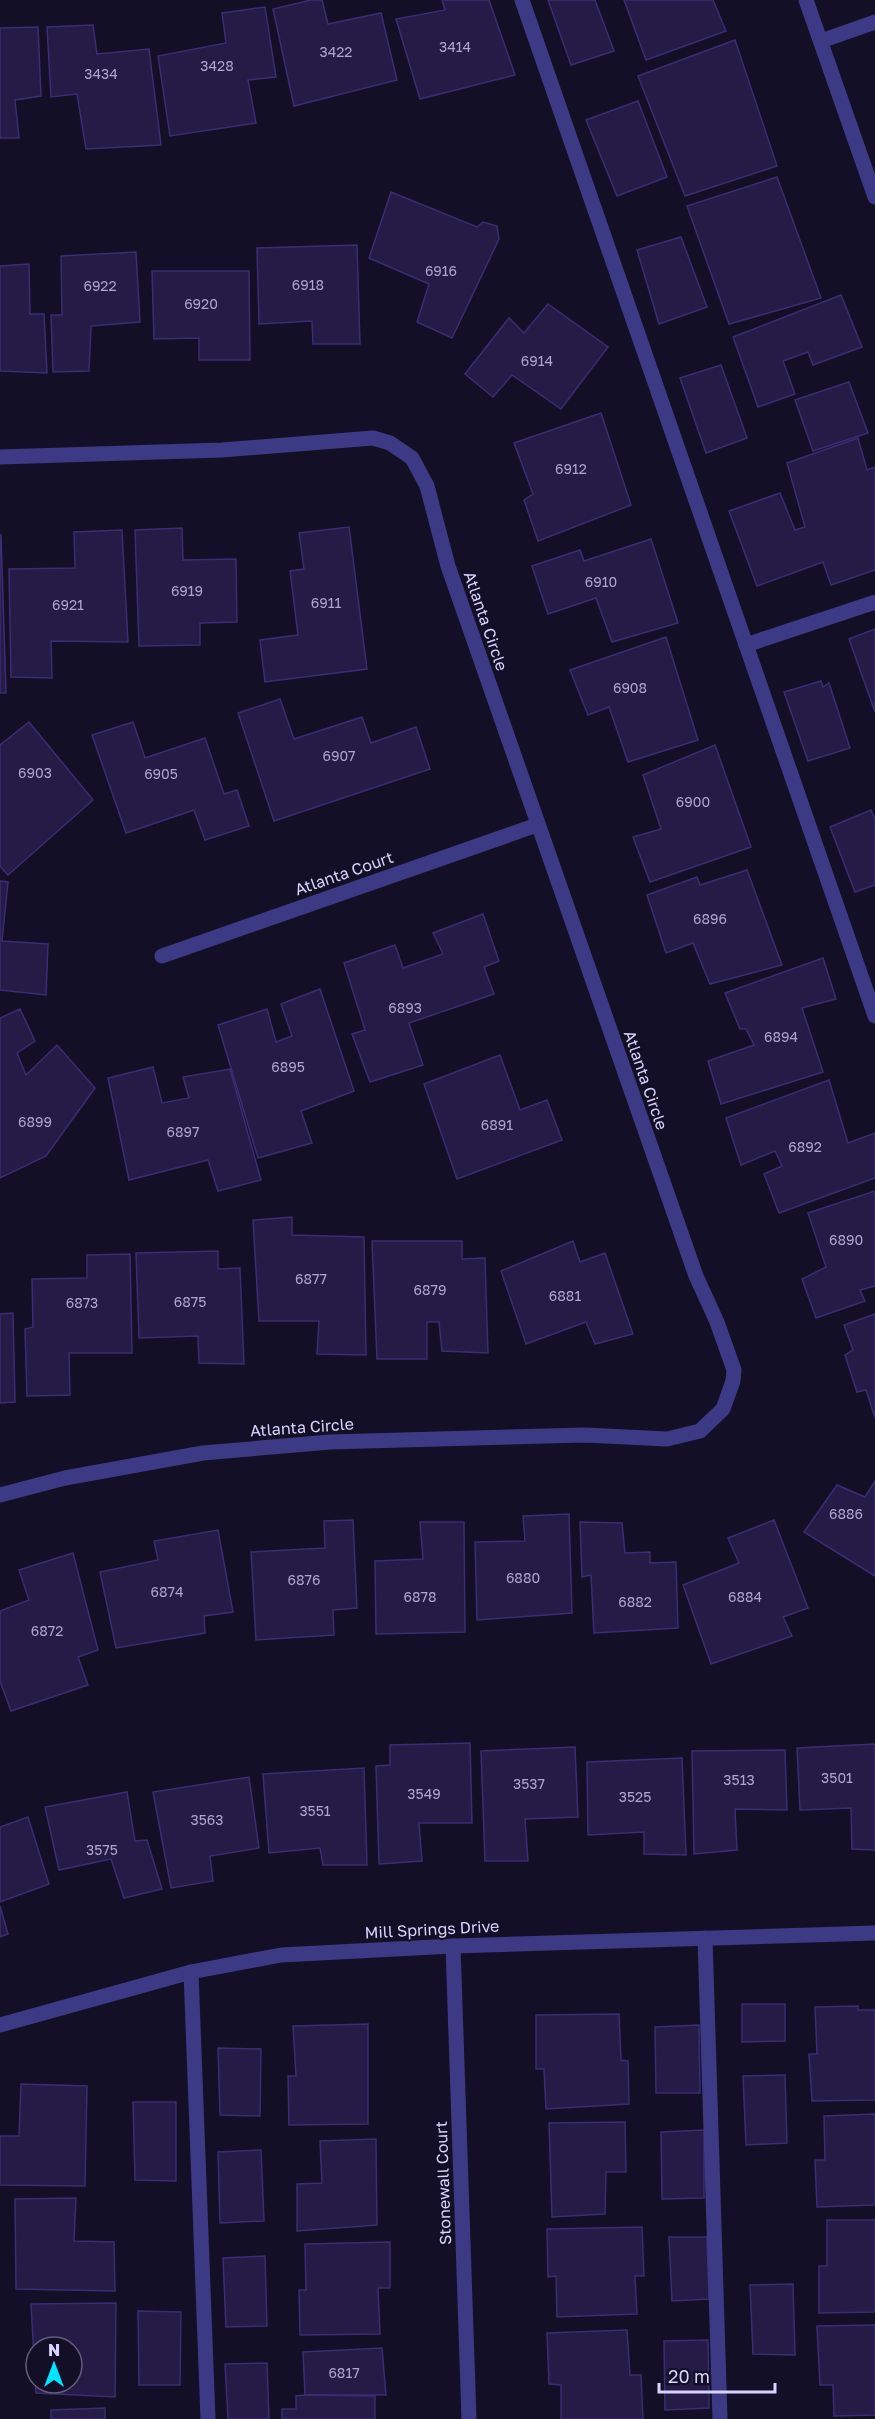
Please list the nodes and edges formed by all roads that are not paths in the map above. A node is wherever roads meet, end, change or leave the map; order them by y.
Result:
1 (522, 0) edge
2 (806, 0) edge
3 (875, 22) edge
4 (821, 41) junction
5 (875, 197) edge
6 (0, 457) edge
7 (875, 602) edge
8 (746, 645) junction
9 (537, 825) junction
10 (162, 956) dead end
11 (875, 1016) edge
12 (0, 1495) edge
13 (875, 1933) edge
14 (705, 1938) junction
15 (453, 1946) junction
16 (191, 1972) junction
17 (0, 2025) edge
18 (208, 2419) edge
19 (469, 2419) edge
20 (720, 2419) edge

1 - 8 street
2 - 4 street
3 - 4 street
4 - 5 street
6 - 9 street, Atlanta Circle
7 - 8 street
8 - 11 street
9 - 10 street, Atlanta Court
9 - 12 street, Atlanta Circle
13 - 14 street, Mill Springs Drive
14 - 15 street, Mill Springs Drive
14 - 20 street
15 - 16 street, Mill Springs Drive
15 - 19 street, Stonewall Court
16 - 17 street, Mill Springs Drive
16 - 18 street

